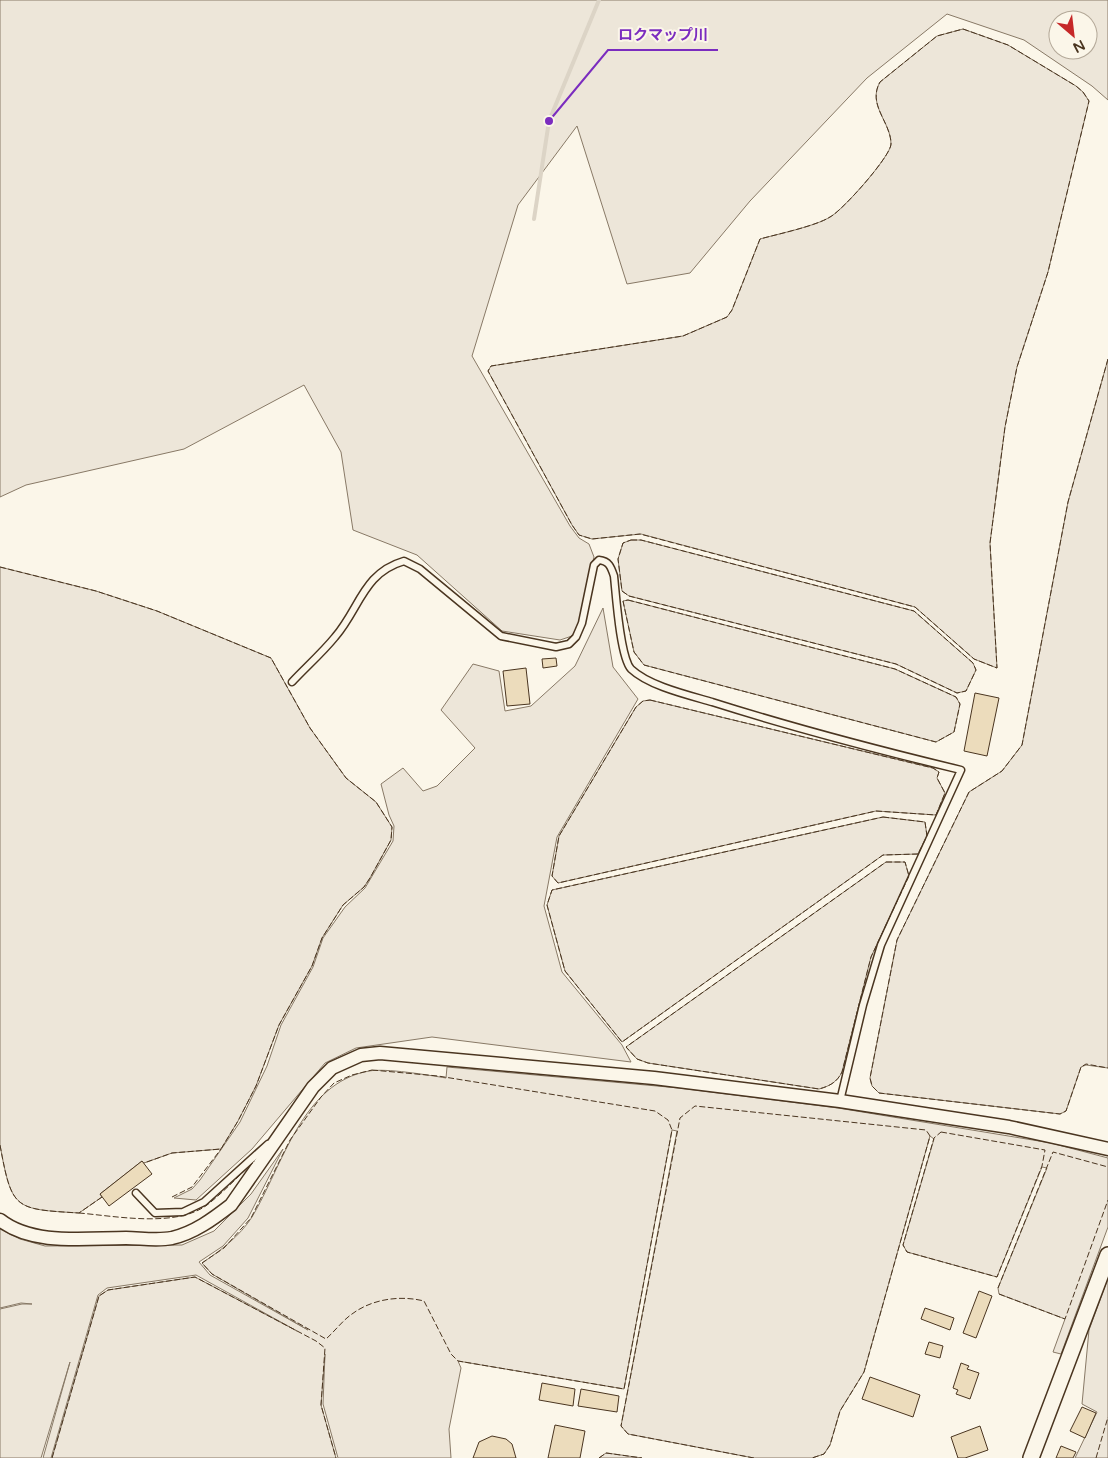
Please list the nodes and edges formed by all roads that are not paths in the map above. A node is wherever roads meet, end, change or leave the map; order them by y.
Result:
1 (292, 682) dead end
2 (840, 1101) junction
3 (282, 1131) junction
4 (1108, 1149) edge
5 (136, 1193) dead end
6 (0, 1220) edge
7 (1108, 1255) edge
8 (1031, 1458) edge

1 - 2 lane
2 - 3 street
2 - 4 street
3 - 5 lane
3 - 6 street
7 - 8 street

